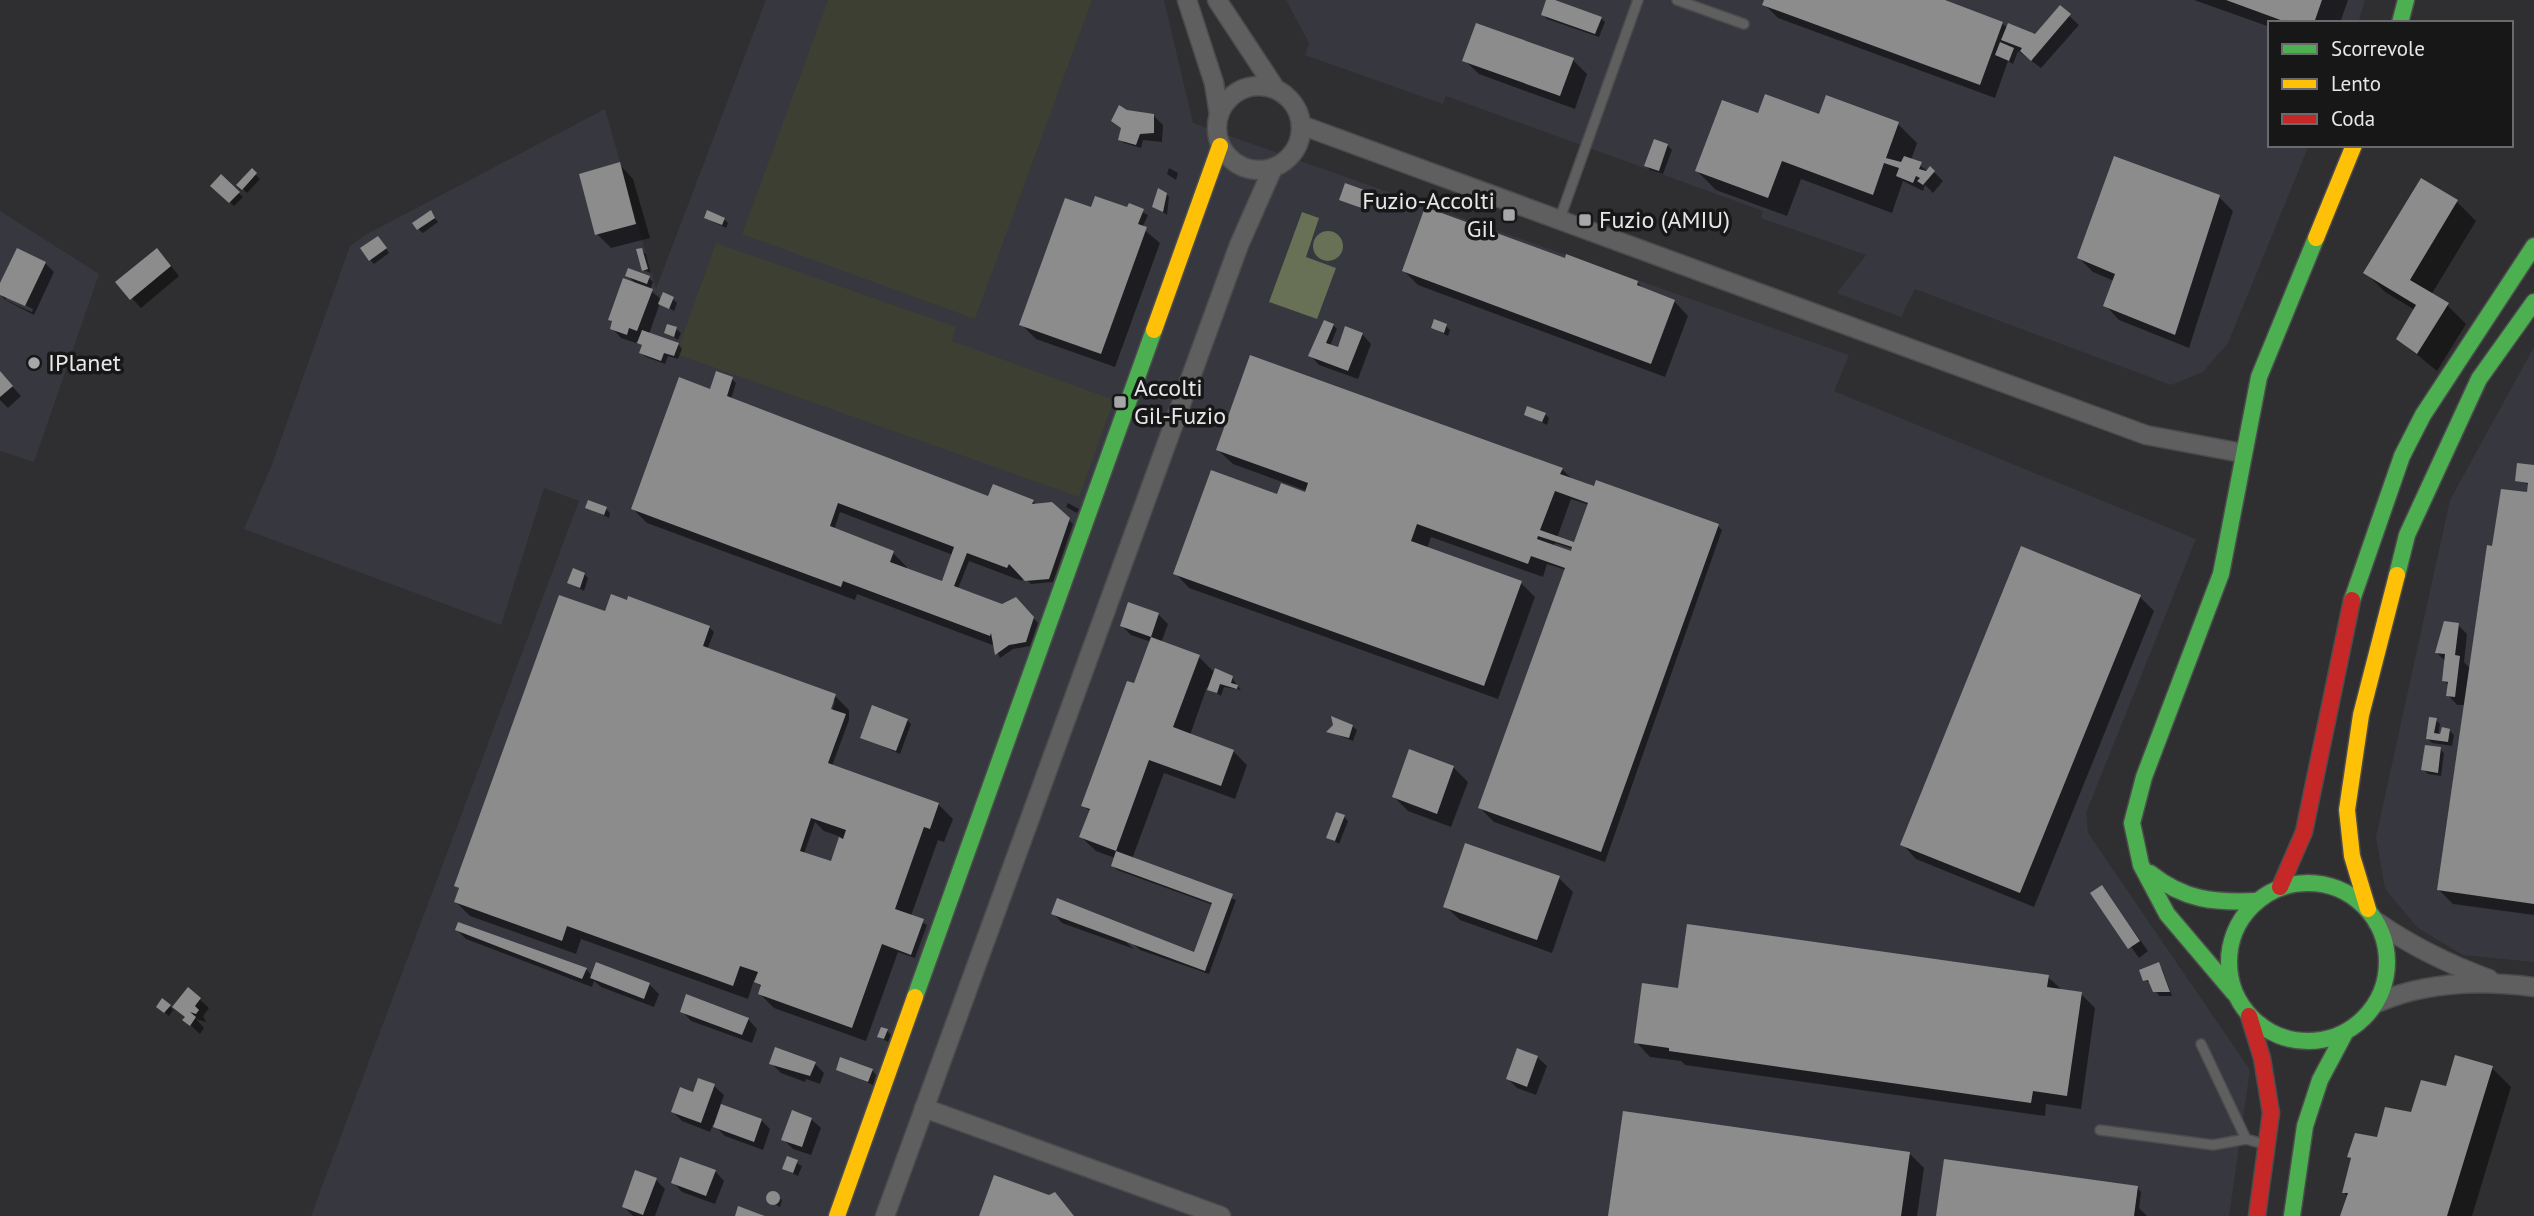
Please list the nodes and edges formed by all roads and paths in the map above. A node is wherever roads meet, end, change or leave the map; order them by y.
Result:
1 (1187, 0) edge
2 (1217, 0) edge
3 (1638, 0) edge
4 (1677, 0) edge
5 (2406, 0) edge
6 (2400, 21) edge
7 (1744, 24) dead end
8 (1275, 88) junction
9 (1219, 114) junction
10 (1301, 125) junction
11 (1220, 145) junction
12 (2353, 147) edge
13 (1273, 168) junction
14 (1559, 221) junction
15 (2534, 246) edge
16 (2534, 302) edge
17 (2242, 453) junction
18 (2141, 865) junction
19 (2280, 887) junction
20 (2256, 901) junction
21 (2372, 915) junction
22 (2499, 982) junction
23 (2534, 987) edge
24 (2234, 993) junction
25 (2377, 1003) junction
26 (2249, 1016) junction
27 (2345, 1033) junction
28 (2201, 1044) dead end
29 (924, 1108) junction
30 (2100, 1130) dead end
31 (2246, 1139) junction
32 (2267, 1145) junction
33 (837, 1216) edge
34 (885, 1216) edge
35 (1221, 1216) edge
36 (2257, 1216) edge
37 (2292, 1216) edge

1 - 9 street
2 - 8 street
3 - 14 lane
4 - 7 lane
5 - 6 street
8 - 9 street
8 - 10 street
9 - 11 street
10 - 13 street
10 - 14 street
11 - 13 street
11 - 33 street
12 - 17 street
13 - 29 street
14 - 17 street
15 - 19 street
16 - 21 street
17 - 18 street
18 - 20 street
18 - 24 street
19 - 20 street
19 - 21 street
20 - 24 street
21 - 22 street
21 - 25 street
22 - 23 street
22 - 25 street
24 - 26 street
25 - 27 street
26 - 27 street
26 - 32 street
27 - 37 street
28 - 31 lane
29 - 34 street
29 - 35 street
30 - 31 lane
31 - 32 lane
32 - 36 street

